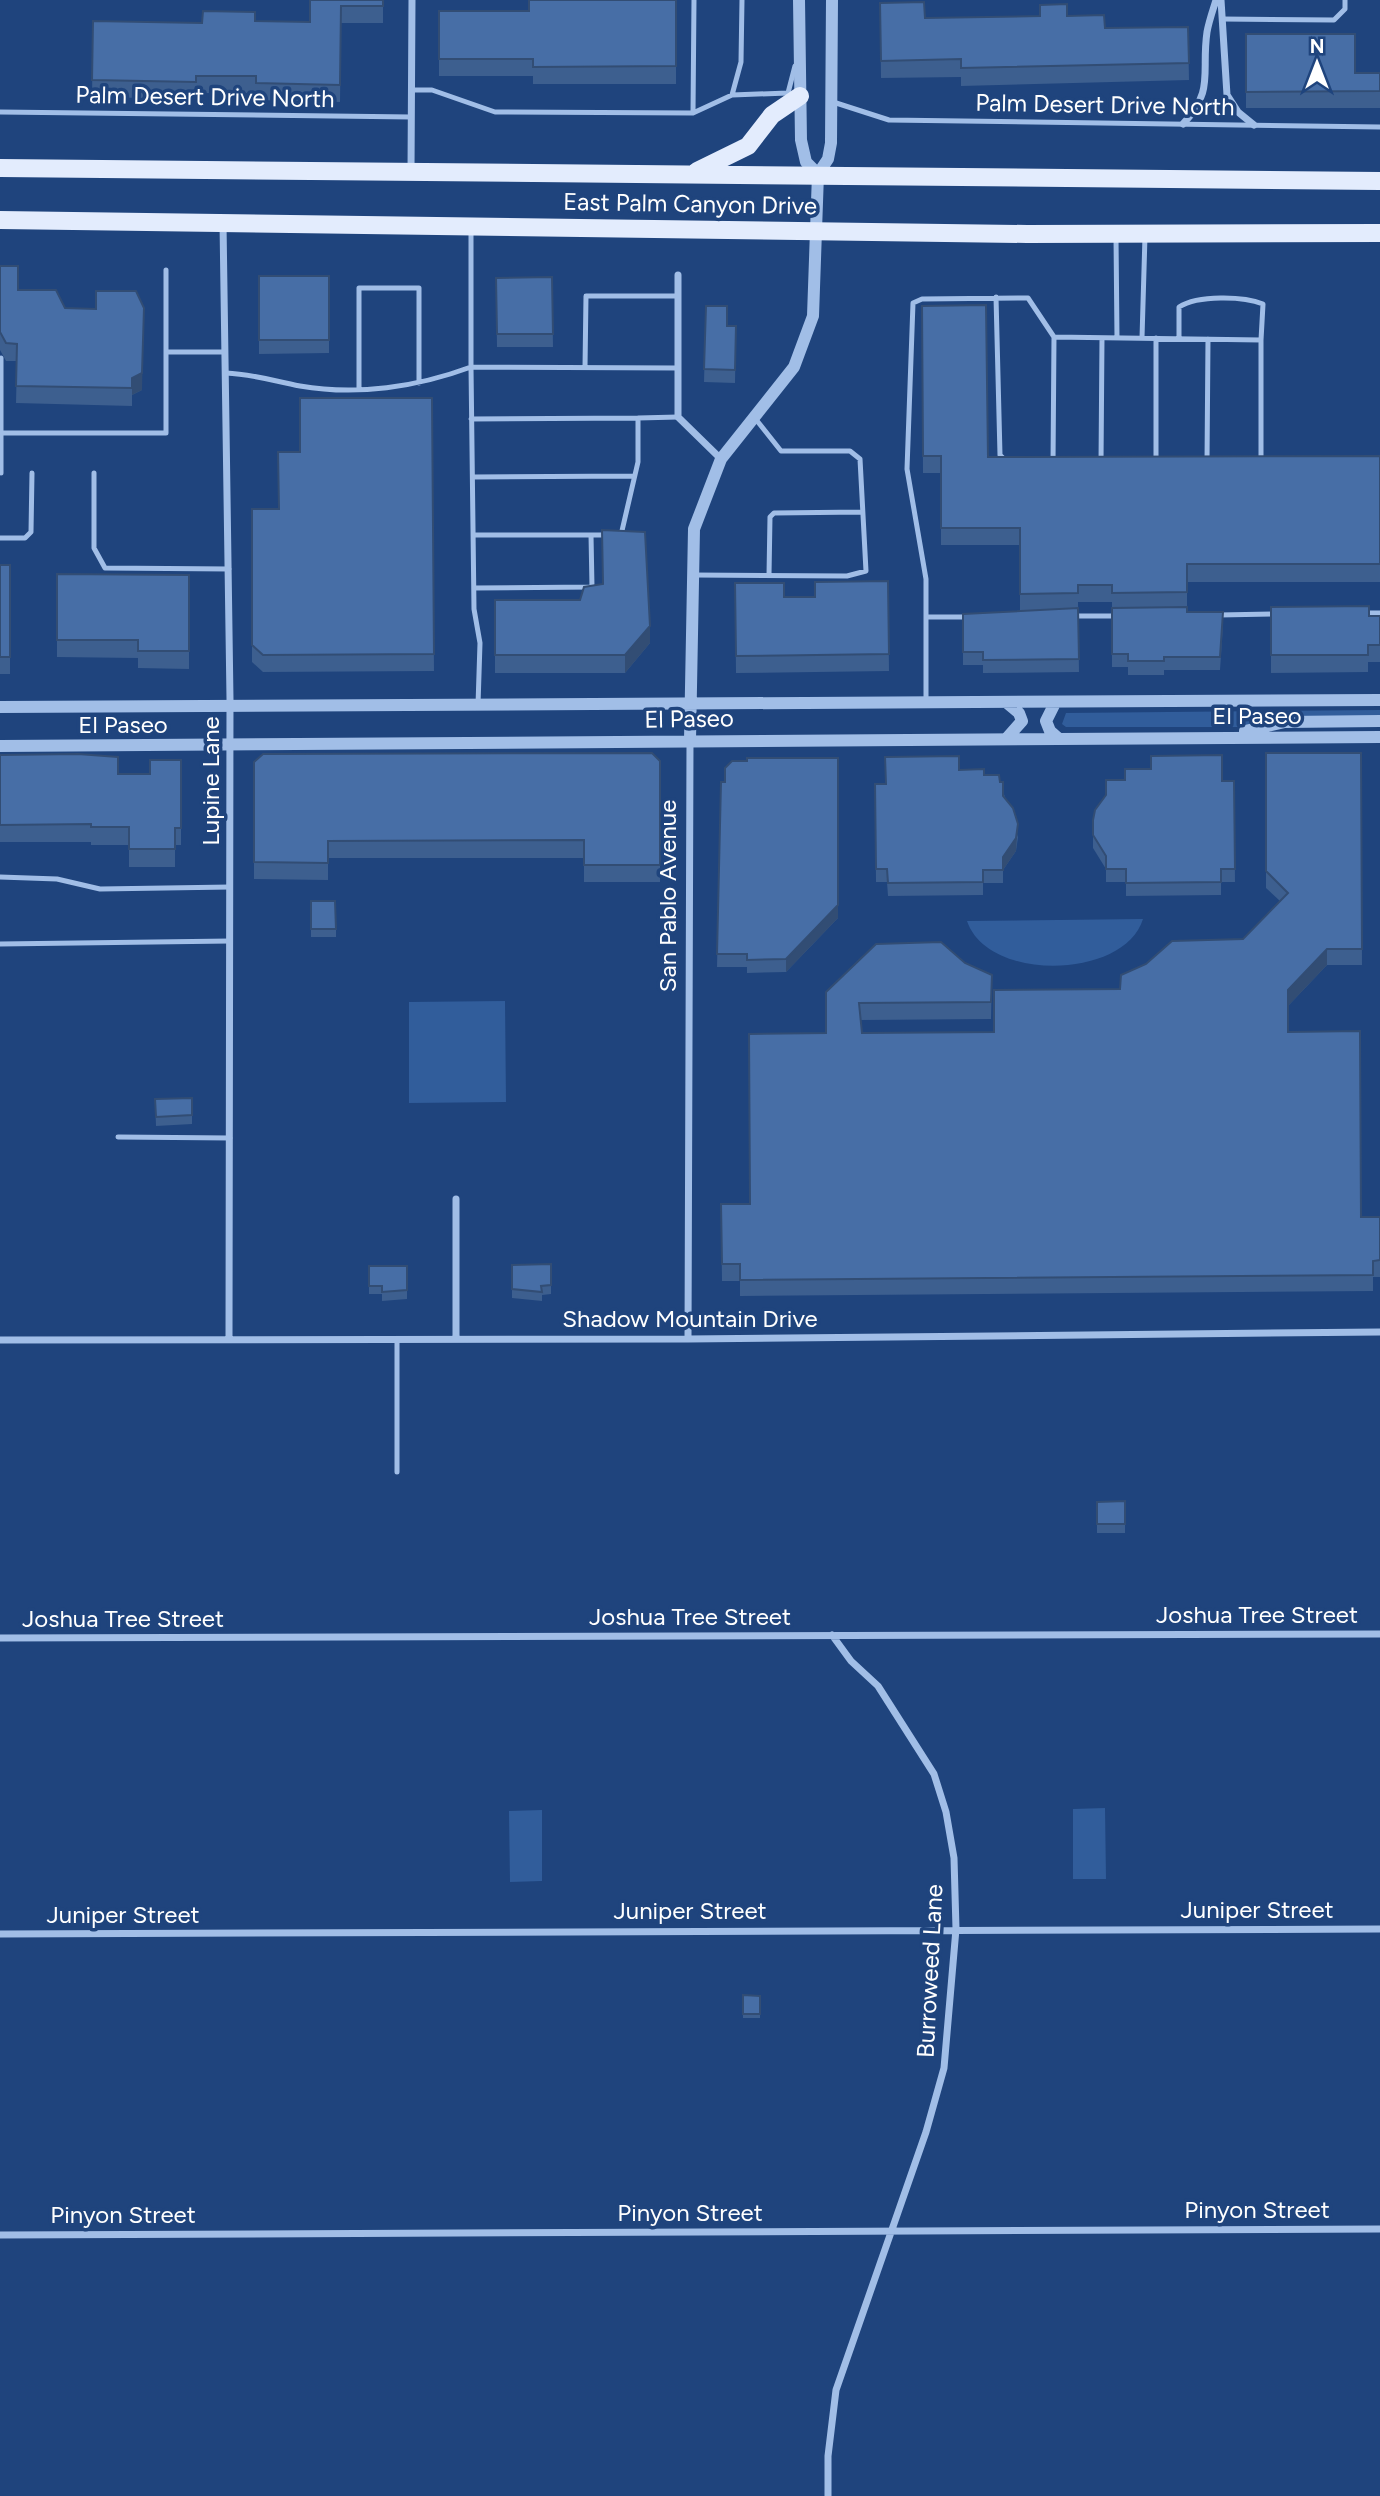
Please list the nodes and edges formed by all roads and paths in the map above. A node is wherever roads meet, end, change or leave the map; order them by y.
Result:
1 (412, 0) edge
2 (694, 0) edge
3 (742, 0) edge
4 (799, 0) edge
5 (832, 0) edge
6 (1216, 0) edge
7 (1222, 0) edge
8 (1345, 0) edge
9 (1222, 19) junction
10 (800, 49) junction
11 (413, 90) junction
12 (733, 95) junction
13 (800, 96) junction
14 (832, 102) junction
15 (0, 112) edge
16 (692, 113) junction
17 (411, 117) junction
18 (1183, 124) junction
19 (1254, 125) junction
20 (1380, 127) edge
21 (0, 168) edge
22 (411, 173) junction
23 (695, 173) junction
24 (818, 174) junction
25 (1380, 181) edge
26 (0, 220) edge
27 (223, 222) junction
28 (471, 226) junction
29 (818, 230) junction
30 (1380, 233) edge
31 (1116, 234) junction
32 (1145, 234) junction
33 (166, 270) dead end
34 (678, 275) dead end
35 (678, 296) junction
36 (996, 298) junction
37 (1054, 337) junction
38 (1102, 338) junction
39 (1118, 338) junction
40 (1142, 338) junction
41 (1156, 338) junction
42 (1179, 338) junction
43 (1208, 339) junction
44 (1261, 340) junction
45 (166, 352) junction
46 (226, 352) junction
47 (1, 358) edge
48 (471, 367) junction
49 (585, 367) junction
50 (678, 368) junction
51 (226, 373) junction
52 (419, 383) junction
53 (359, 388) junction
54 (678, 417) junction
55 (754, 417) junction
56 (638, 418) junction
57 (471, 419) junction
58 (1, 433) edge
59 (721, 459) junction
60 (1089, 463) edge
61 (1101, 463) junction
62 (1115, 463) edge
63 (1142, 463) edge
64 (1156, 463) junction
65 (1169, 463) edge
66 (1194, 463) edge
67 (1207, 463) junction
68 (1220, 463) edge
69 (1247, 463) edge
70 (1261, 463) junction
71 (1274, 463) edge
72 (1010, 464) edge
73 (1042, 464) edge
74 (1052, 464) junction
75 (1065, 464) edge
76 (1, 473) edge
77 (32, 473) dead end
78 (94, 473) dead end
79 (634, 476) junction
80 (472, 477) junction
81 (862, 512) junction
82 (473, 535) junction
83 (591, 536) junction
84 (0, 538) edge
85 (229, 569) junction
86 (693, 575) junction
87 (769, 575) junction
88 (474, 587) junction
89 (1353, 613) edge
90 (1380, 613) edge
91 (1286, 614) edge
92 (1125, 615) edge
93 (1206, 615) edge
94 (1059, 616) edge
95 (926, 617) junction
96 (979, 617) edge
97 (1380, 700) edge
98 (1007, 703) junction
99 (1055, 703) junction
100 (926, 704) junction
101 (478, 705) junction
102 (690, 705) junction
103 (230, 706) junction
104 (0, 707) edge
105 (1380, 721) edge
106 (1227, 737) junction
107 (1380, 737) edge
108 (1007, 738) junction
109 (1058, 738) junction
110 (690, 740) junction
111 (230, 743) junction
112 (0, 746) edge
113 (0, 877) edge
114 (230, 887) junction
115 (230, 941) junction
116 (0, 944) edge
117 (118, 1137) dead end
118 (230, 1138) junction
119 (456, 1199) dead end
120 (1380, 1332) edge
121 (229, 1339) junction
122 (397, 1339) junction
123 (456, 1339) junction
124 (688, 1339) junction
125 (0, 1340) edge
126 (397, 1472) dead end
127 (1380, 1634) edge
128 (832, 1636) junction
129 (0, 1639) edge
130 (956, 1929) junction
131 (1380, 1929) edge
132 (0, 1934) edge
133 (1380, 2229) edge
134 (890, 2232) junction
135 (0, 2235) edge
136 (828, 2496) edge

1 - 11 street
2 - 16 lane
3 - 12 lane
4 - 10 street, San Pablo Avenue
5 - 14 street, San Pablo Avenue
6 - 18 street
7 - 9 street
8 - 9 lane
9 - 19 street
10 - 12 lane
10 - 13 street, San Pablo Avenue
11 - 16 lane
11 - 17 street
12 - 16 lane
13 - 23 main road
13 - 24 street, San Pablo Avenue
14 - 18 lane, Palm Desert Drive North
14 - 24 street, San Pablo Avenue
15 - 17 lane, Palm Desert Drive North
17 - 22 street
18 - 19 lane, Palm Desert Drive North
19 - 20 lane, Palm Desert Drive North
21 - 22 main road, East Palm Canyon Drive
22 - 23 main road, East Palm Canyon Drive
23 - 24 main road, East Palm Canyon Drive
24 - 25 main road, East Palm Canyon Drive
24 - 29 street, San Pablo Avenue
26 - 27 main road, East Palm Canyon Drive
27 - 28 main road, East Palm Canyon Drive
27 - 46 street, Lupine Lane
28 - 29 main road, East Palm Canyon Drive
28 - 48 lane
29 - 31 main road, East Palm Canyon Drive
29 - 55 street, San Pablo Avenue
30 - 32 main road, East Palm Canyon Drive
31 - 32 main road, East Palm Canyon Drive
31 - 39 lane
32 - 40 lane
33 - 45 lane
34 - 35 street
35 - 49 lane
35 - 50 street
36 - 37 lane
36 - 72 lane
36 - 95 lane
37 - 38 lane
37 - 74 lane
38 - 39 lane
38 - 61 lane
39 - 40 lane
40 - 41 lane
41 - 42 lane
41 - 64 lane
42 - 43 lane
42 - 44 lane
43 - 44 lane
43 - 67 lane
44 - 70 lane
45 - 46 lane
45 - 58 lane
46 - 51 street, Lupine Lane
47 - 58 lane
48 - 49 lane
48 - 52 lane
48 - 57 lane
49 - 50 lane
50 - 54 street
51 - 53 lane
51 - 85 street, Lupine Lane
52 - 53 lane
52 - 53 lane
54 - 56 lane
54 - 59 street
55 - 59 street, San Pablo Avenue
55 - 81 lane
56 - 57 lane
56 - 79 lane
57 - 80 lane
58 - 76 lane
59 - 86 street, San Pablo Avenue
60 - 61 lane
61 - 62 lane
63 - 64 lane
64 - 65 lane
66 - 67 lane
67 - 68 lane
69 - 70 lane
70 - 71 lane
73 - 74 lane
74 - 75 lane
77 - 84 lane
78 - 85 lane
79 - 80 lane
79 - 83 lane
80 - 82 lane
81 - 87 lane
81 - 87 lane
82 - 83 lane
82 - 88 lane
83 - 88 lane
85 - 103 street, Lupine Lane
86 - 87 lane
86 - 102 street, San Pablo Avenue
88 - 101 lane
89 - 90 lane
91 - 93 lane
92 - 94 lane
95 - 96 lane
95 - 100 lane
97 - 99 street, El Paseo
98 - 99 street, El Paseo
98 - 100 street, El Paseo
98 - 108 street
99 - 109 street
100 - 102 street, El Paseo
101 - 102 street, El Paseo
101 - 103 street, El Paseo
102 - 110 street, San Pablo Avenue
103 - 104 street, El Paseo
103 - 111 street, Lupine Lane
105 - 106 street
106 - 107 street, El Paseo
106 - 109 street, El Paseo
108 - 109 street, El Paseo
108 - 110 street, El Paseo
110 - 111 street, El Paseo
110 - 124 street, San Pablo Avenue
111 - 112 street, El Paseo
111 - 114 street, Lupine Lane
113 - 114 lane
114 - 115 street, Lupine Lane
115 - 116 lane
115 - 118 street, Lupine Lane
117 - 118 lane
118 - 121 street, Lupine Lane
119 - 123 street
120 - 124 street, Shadow Mountain Drive
121 - 122 street, Shadow Mountain Drive
121 - 125 street, Shadow Mountain Drive
122 - 123 street, Shadow Mountain Drive
122 - 126 lane
123 - 124 street, Shadow Mountain Drive
127 - 128 street, Joshua Tree Street
128 - 129 street, Joshua Tree Street
128 - 130 street, Burroweed Lane
130 - 131 street, Juniper Street
130 - 132 street, Juniper Street
130 - 134 street, Burroweed Lane
133 - 134 street, Pinyon Street
134 - 135 street, Pinyon Street
134 - 136 street, Burroweed Lane

